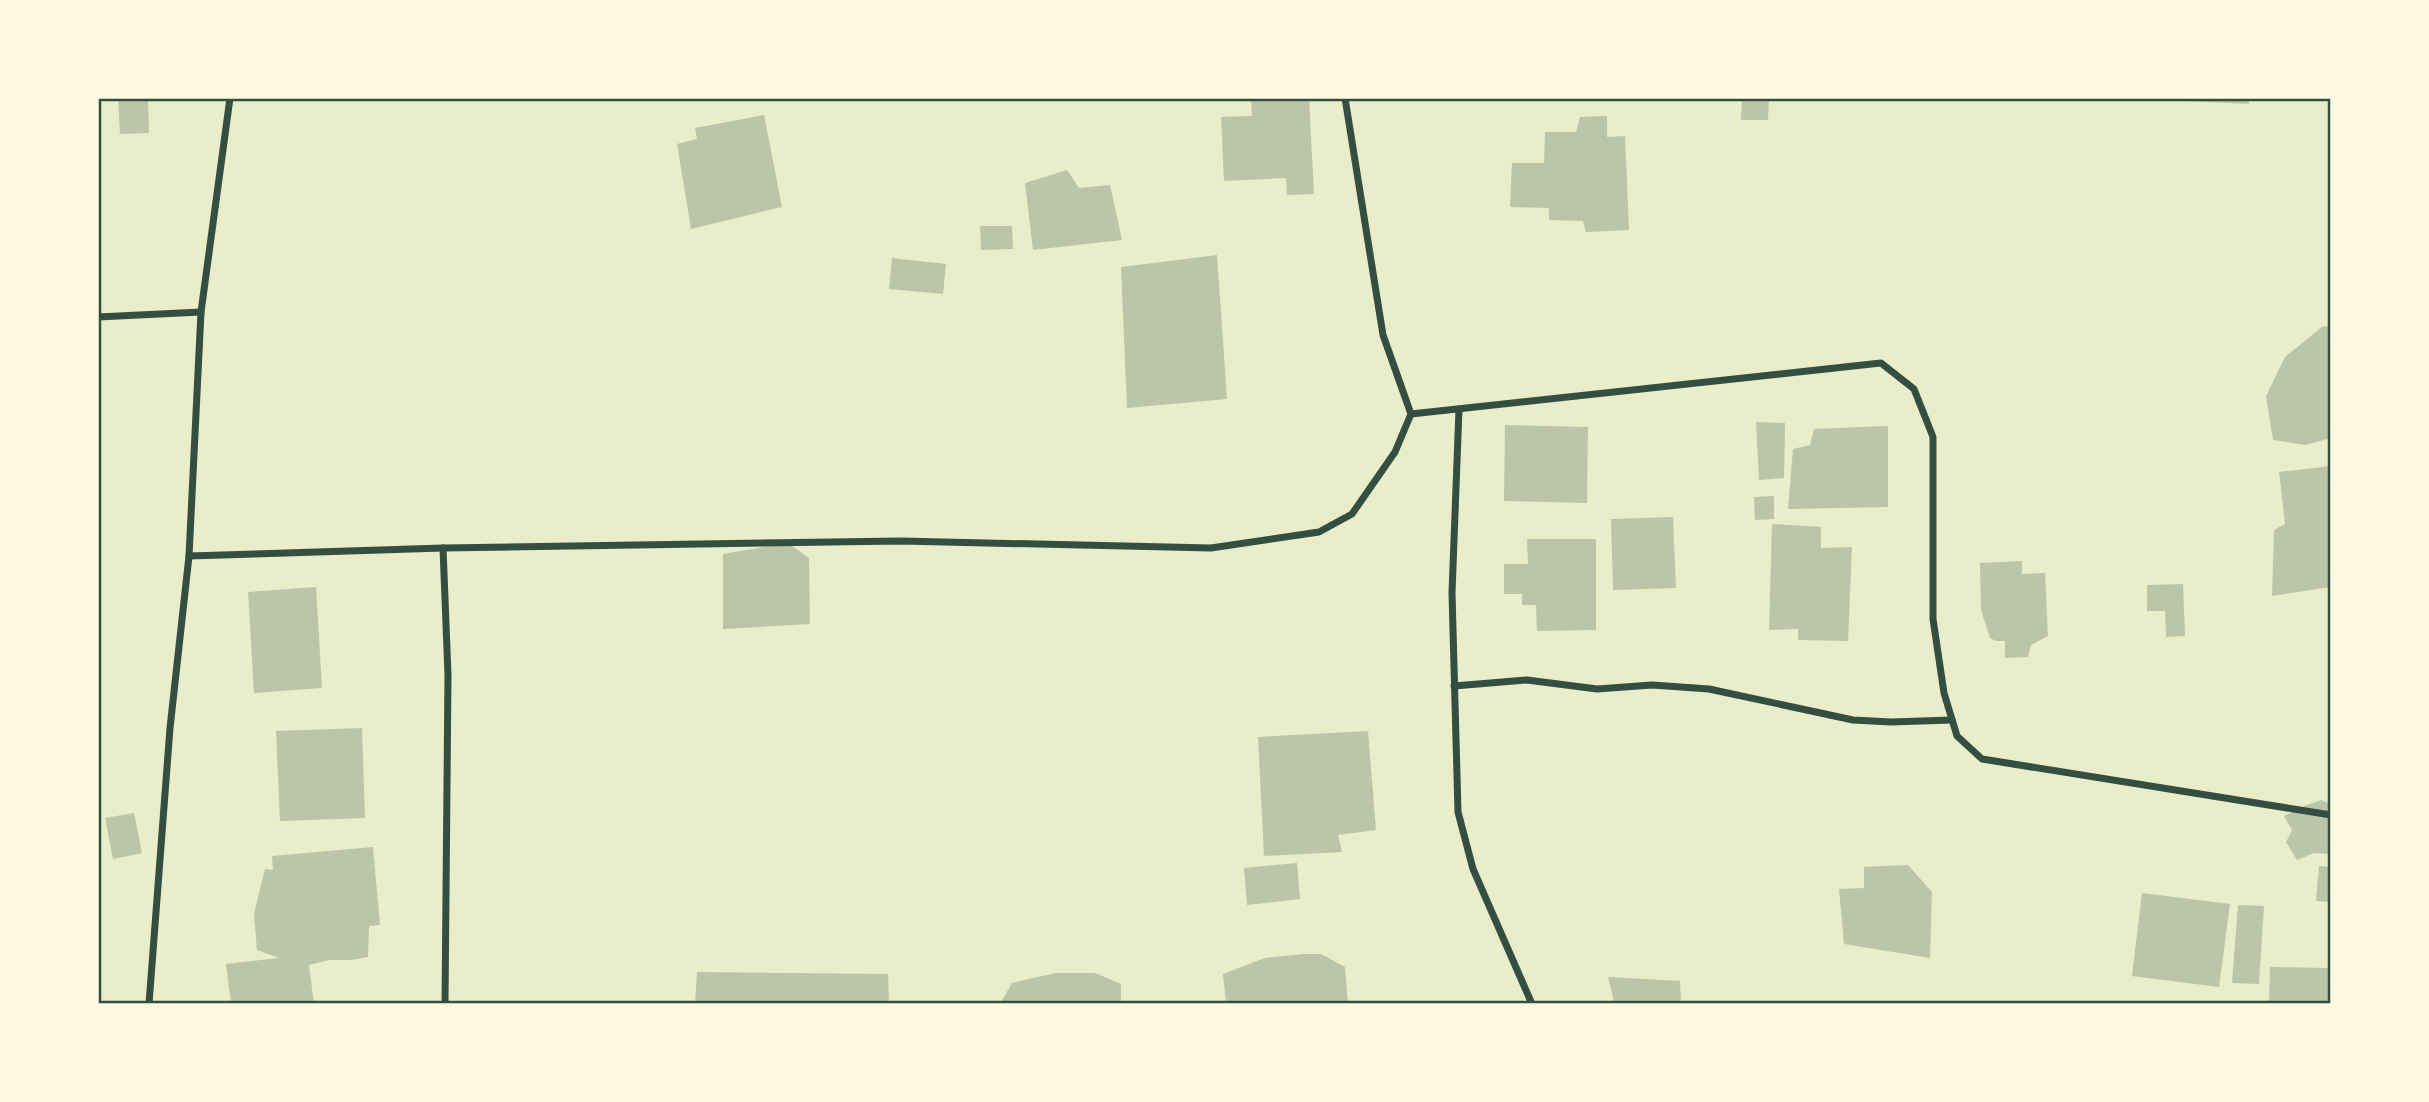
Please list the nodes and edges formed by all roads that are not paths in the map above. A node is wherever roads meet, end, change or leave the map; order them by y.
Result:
1 (230, 98) edge
2 (1345, 98) edge
3 (201, 312) junction
4 (98, 317) edge
5 (1459, 409) junction
6 (1410, 415) junction
7 (443, 548) junction
8 (189, 556) junction
9 (1454, 686) junction
10 (1952, 720) junction
11 (2331, 815) edge
12 (149, 1004) edge
13 (445, 1004) edge
14 (1532, 1004) edge

1 - 3 street
2 - 6 street
3 - 4 street
3 - 8 street
5 - 6 street
5 - 9 street
5 - 10 street
6 - 7 street
7 - 8 street
7 - 13 street
8 - 12 street
9 - 10 street
9 - 14 street
10 - 11 street

